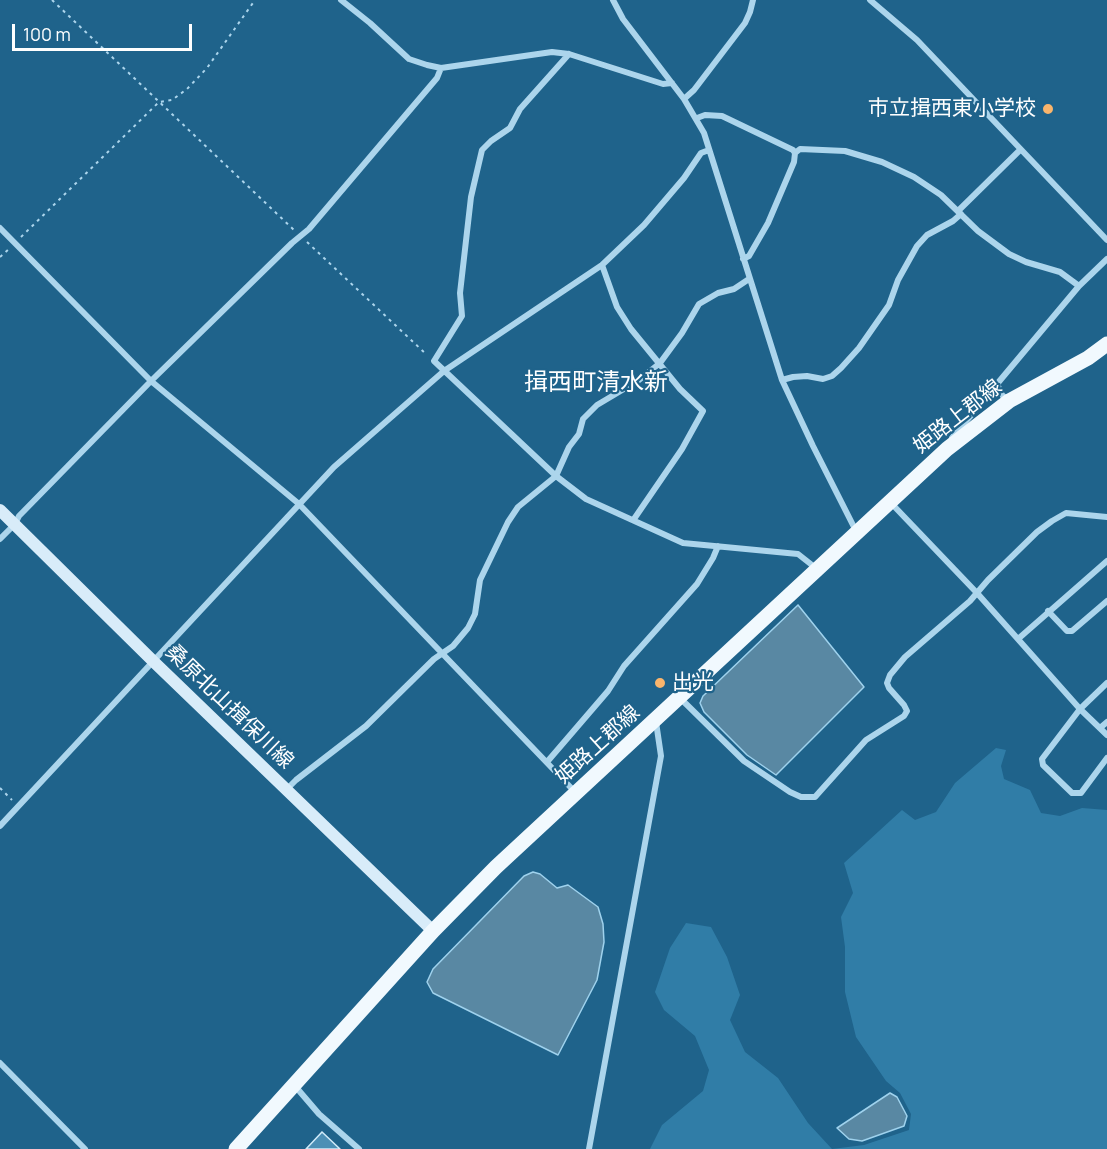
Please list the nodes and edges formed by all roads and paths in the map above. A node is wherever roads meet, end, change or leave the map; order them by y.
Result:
1 (52, 0) edge
2 (255, 0) edge
3 (341, 0) edge
4 (613, 0) edge
5 (753, 0) edge
6 (870, 0) edge
7 (568, 54) junction
8 (441, 68) junction
9 (672, 83) junction
10 (684, 99) junction
11 (159, 102) junction
12 (697, 118) junction
13 (709, 150) junction
14 (1020, 150) junction
15 (795, 153) junction
16 (960, 212) junction
17 (0, 228) edge
18 (300, 236) junction
19 (1107, 240) edge
20 (15, 243) junction
21 (0, 258) edge
22 (1107, 259) edge
23 (743, 260) junction
24 (602, 265) junction
25 (749, 279) junction
26 (1079, 286) junction
27 (1107, 344) edge
28 (434, 361) junction
29 (660, 363) junction
30 (444, 371) junction
31 (782, 380) junction
32 (151, 381) junction
33 (997, 384) junction
34 (1009, 401) junction
35 (947, 449) junction
36 (556, 476) junction
37 (891, 503) junction
38 (299, 504) junction
39 (0, 510) edge
40 (1107, 517) edge
41 (634, 519) junction
42 (15, 524) junction
43 (857, 534) junction
44 (0, 539) edge
45 (718, 546) junction
46 (1107, 561) edge
47 (818, 570) junction
48 (976, 593) junction
49 (1107, 601) edge
50 (1048, 611) junction
51 (1018, 639) junction
52 (442, 653) junction
53 (154, 662) junction
54 (1107, 683) edge
55 (680, 698) junction
56 (1080, 709) junction
57 (656, 722) junction
58 (1107, 722) edge
59 (1100, 728) junction
60 (1107, 735) edge
61 (1107, 759) edge
62 (547, 762) junction
63 (0, 788) edge
64 (286, 790) junction
65 (577, 794) junction
66 (19, 806) junction
67 (0, 826) edge
68 (432, 931) junction
69 (0, 1064) edge
70 (295, 1086) junction
71 (85, 1149) edge
72 (236, 1149) edge
73 (359, 1149) edge
74 (589, 1149) edge

1 - 11 path
2 - 11 path
3 - 8 street
4 - 9 street
5 - 10 street
6 - 14 street
7 - 8 street
7 - 9 street
7 - 28 street
8 - 18 street
9 - 10 street
10 - 12 street
11 - 18 path
11 - 20 path
12 - 13 street
12 - 15 street
13 - 23 street
13 - 24 street
14 - 16 street
14 - 19 street
15 - 16 street
15 - 23 street
16 - 26 street
16 - 31 street
17 - 20 street
18 - 28 path
18 - 32 street
20 - 21 path
20 - 32 street
22 - 26 street
23 - 25 street
24 - 29 street
24 - 30 street
25 - 29 street
25 - 31 street
26 - 33 street
27 - 34 main road, 姫路上郡線
28 - 30 street
29 - 36 street
29 - 41 street
30 - 36 street
30 - 38 street
31 - 43 street
32 - 38 street
32 - 42 street
33 - 34 street
33 - 35 street
34 - 35 main road, 姫路上郡線
35 - 37 main road, 姫路上郡線
36 - 41 street
36 - 52 street
37 - 43 main road, 姫路上郡線
37 - 48 street
38 - 52 street
38 - 53 street
39 - 42 main road, 桑原北山揖保川線
40 - 48 street
41 - 45 street
42 - 44 street
42 - 53 main road, 桑原北山揖保川線
43 - 47 main road, 姫路上郡線
45 - 47 street
45 - 62 street
46 - 50 street
47 - 55 main road, 姫路上郡線
48 - 51 street
48 - 55 street
49 - 50 street
50 - 51 street
51 - 56 street
52 - 62 street
52 - 64 street
53 - 64 main road, 桑原北山揖保川線
53 - 66 street
54 - 56 street
55 - 57 main road, 姫路上郡線
56 - 59 street
56 - 61 street
57 - 65 main road, 姫路上郡線
57 - 74 street
58 - 59 street
59 - 60 street
62 - 65 street
63 - 66 path
64 - 68 main road, 桑原北山揖保川線
65 - 68 main road, 姫路上郡線
66 - 67 street
68 - 70 main road, 姫路上郡線
69 - 71 street
70 - 72 main road, 姫路上郡線
70 - 73 street

